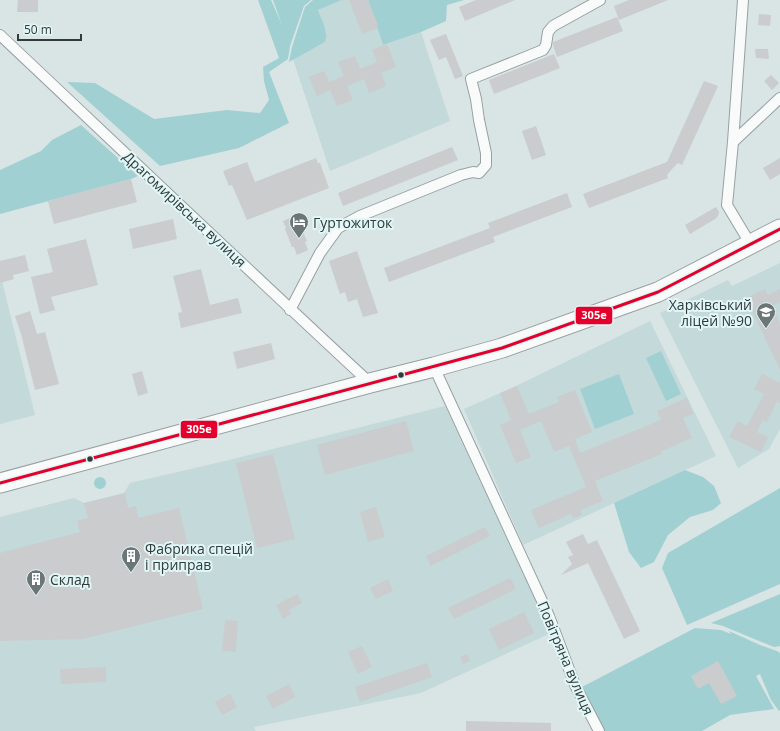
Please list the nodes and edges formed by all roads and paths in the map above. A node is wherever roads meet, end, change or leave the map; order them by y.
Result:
1 (600, 0) edge
2 (743, 0) edge
3 (0, 35) edge
4 (780, 98) edge
5 (733, 142) junction
6 (780, 229) edge
7 (751, 245) junction
8 (290, 310) junction
9 (434, 367) junction
10 (370, 383) junction
11 (0, 483) edge
12 (599, 731) edge

1 - 8 street
2 - 5 street
3 - 8 street, Драгомирівська вулиця
4 - 5 street
5 - 7 street
6 - 7 highway
7 - 9 highway
8 - 10 street, Драгомирівська вулиця
9 - 10 highway
9 - 12 street, Повітряна вулиця
10 - 11 highway

